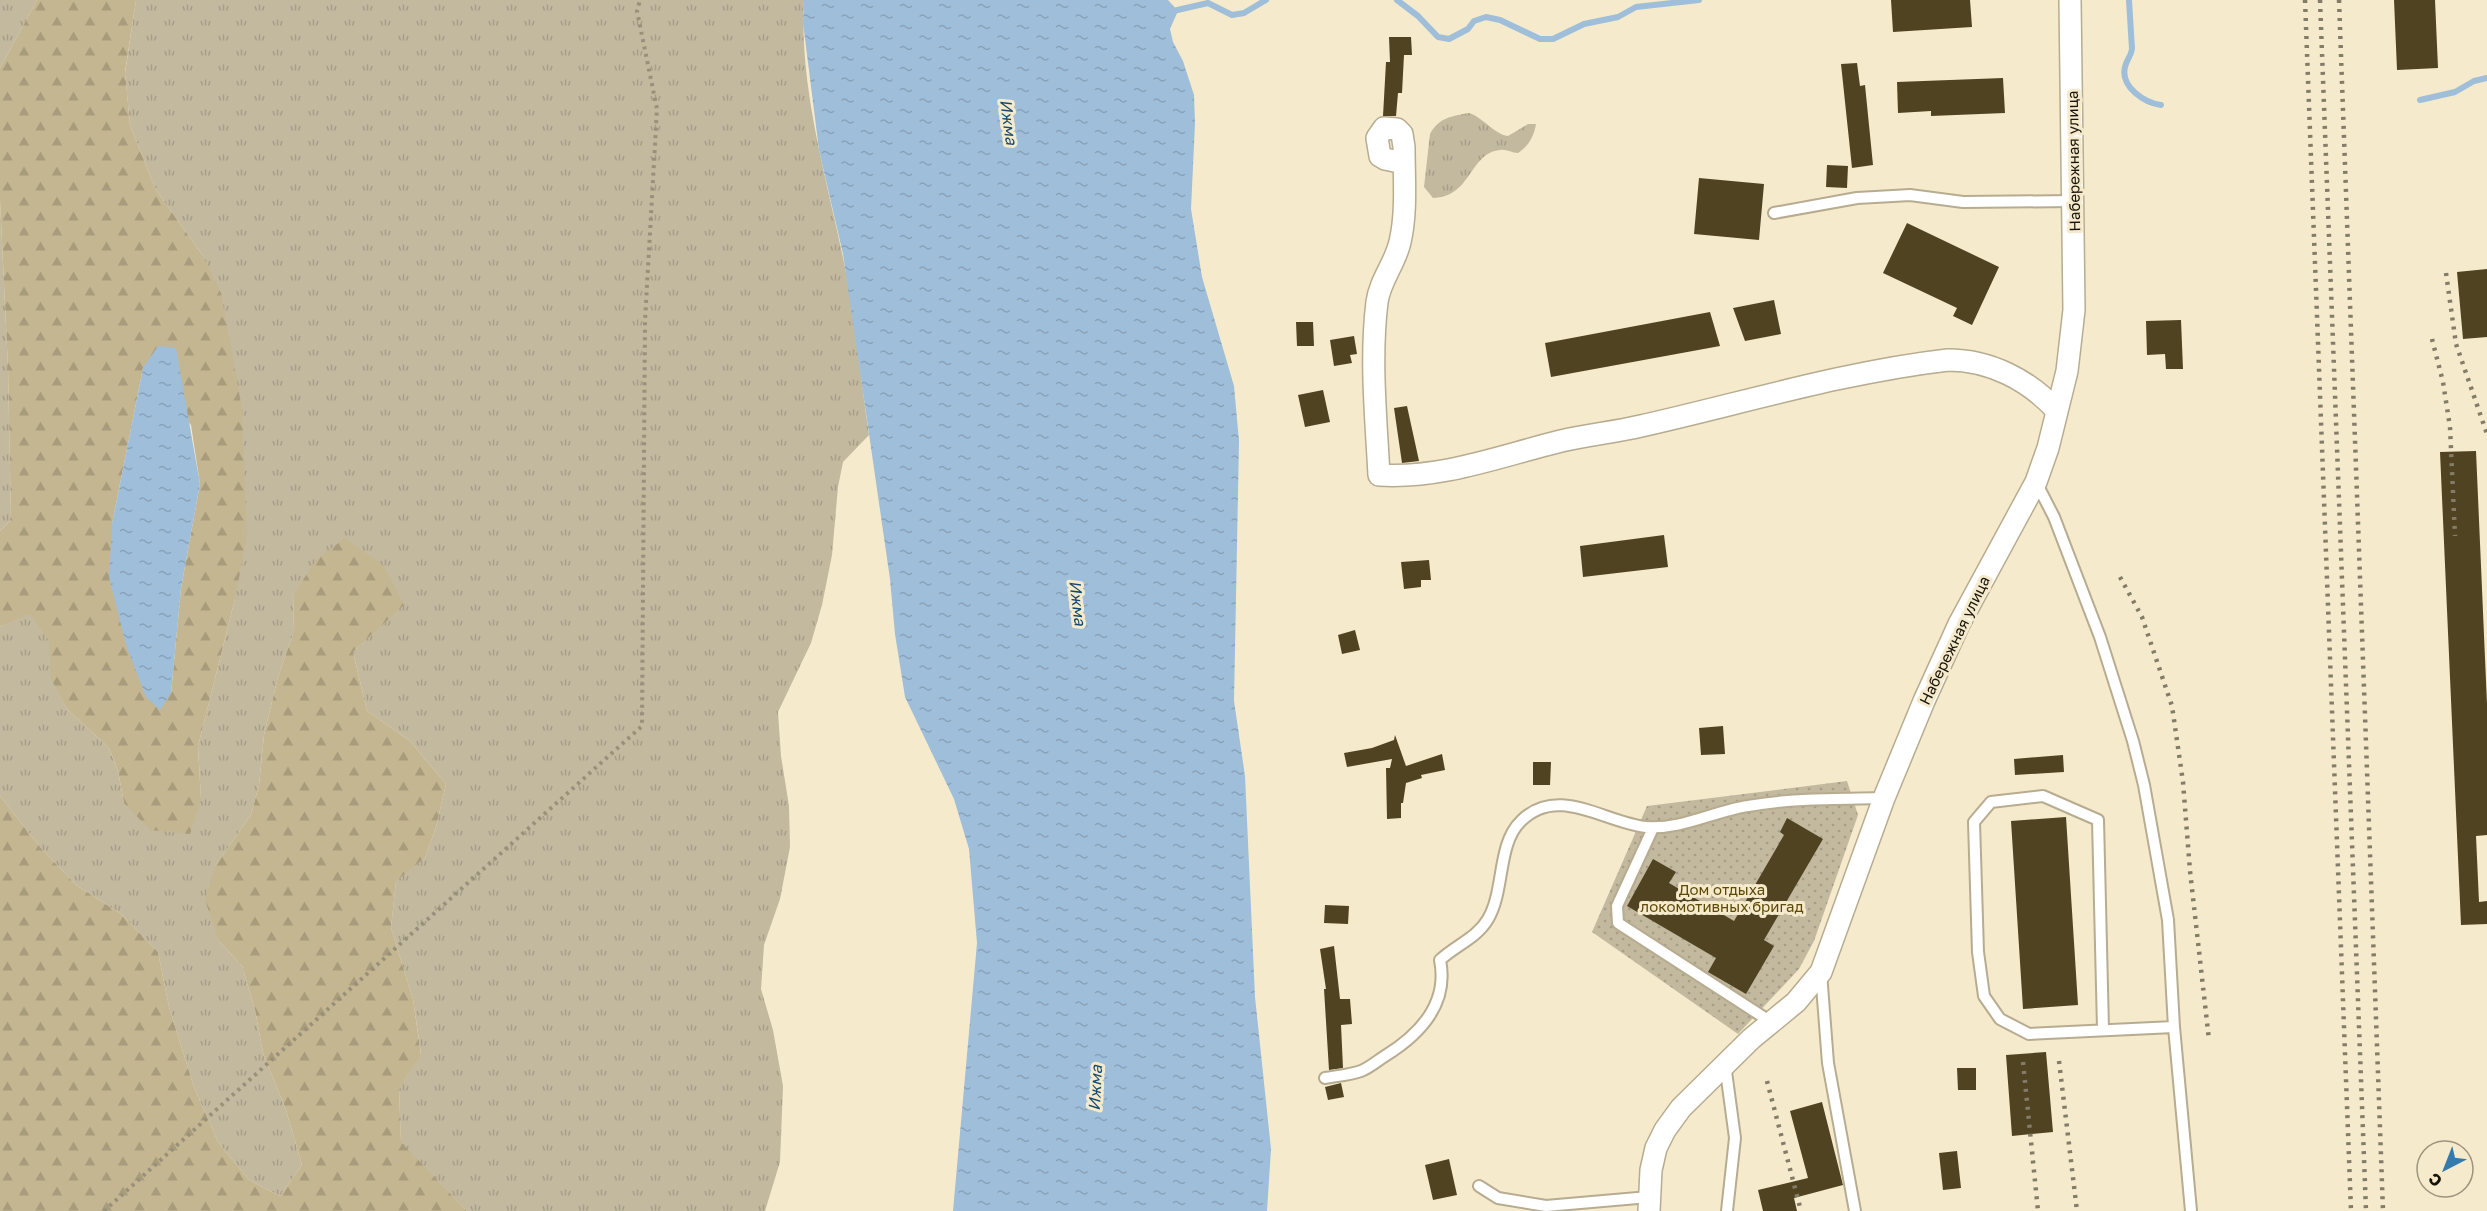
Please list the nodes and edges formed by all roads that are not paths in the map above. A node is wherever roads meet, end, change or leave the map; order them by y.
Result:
1 (2070, 0) edge
2 (1404, 163) dead end
3 (2074, 201) junction
4 (1774, 213) dead end
5 (2057, 411) junction
6 (2036, 482) junction
7 (1884, 798) junction
8 (1653, 828) junction
9 (1821, 972) junction
10 (1771, 1022) junction
11 (2174, 1026) junction
12 (2103, 1029) junction
13 (1725, 1064) junction
14 (1325, 1078) dead end
15 (1479, 1186) dead end
16 (1648, 1204) edge
17 (1727, 1211) edge
18 (1855, 1211) edge
19 (2191, 1211) edge

1 - 3 street, Набережная улица
2 - 5 street
3 - 4 lane
3 - 5 street, Набережная улица
5 - 6 street, Набережная улица
6 - 7 street, Набережная улица
6 - 11 lane
7 - 8 lane
7 - 9 street, Набережная улица
8 - 10 lane
8 - 14 lane
9 - 10 street, Набережная улица
9 - 18 lane
10 - 13 street, Набережная улица
11 - 12 lane
11 - 19 lane
12 - 12 lane
13 - 16 street, Набережная улица
13 - 17 lane
15 - 16 lane

